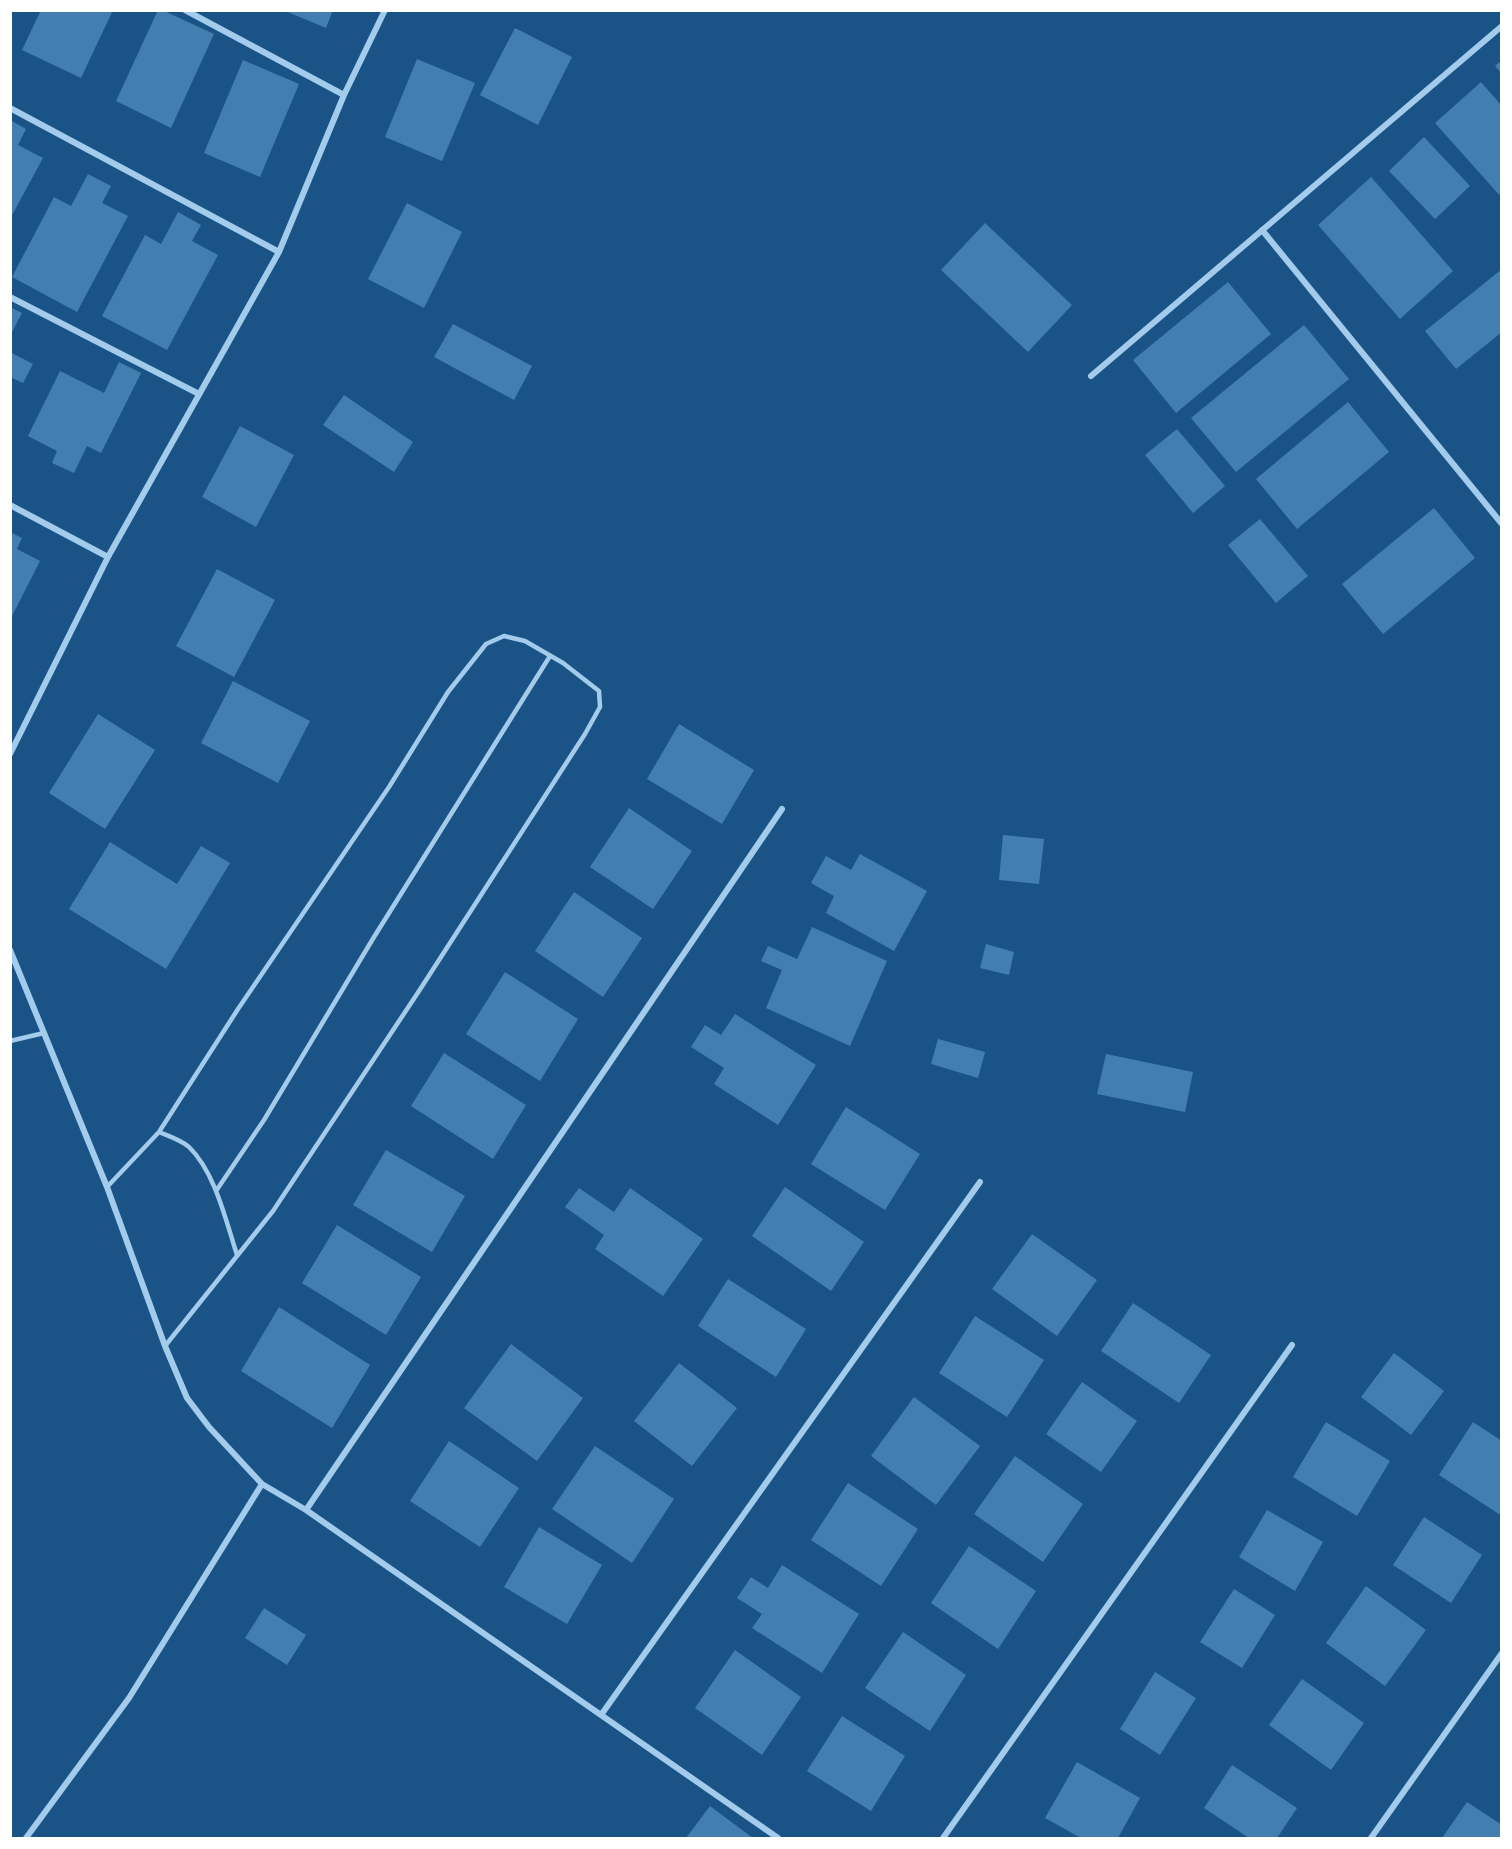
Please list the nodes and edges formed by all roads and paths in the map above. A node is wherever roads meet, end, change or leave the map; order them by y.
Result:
1 (185, 10) edge
2 (385, 10) edge
3 (1502, 26) edge
4 (344, 95) junction
5 (10, 108) edge
6 (1262, 230) junction
7 (279, 252) junction
8 (10, 297) edge
9 (1091, 376) dead end
10 (199, 394) junction
11 (10, 505) edge
12 (1502, 524) edge
13 (108, 558) junction
14 (550, 656) junction
15 (10, 754) edge
16 (782, 809) dead end
17 (10, 950) edge
18 (44, 1033) junction
19 (10, 1041) edge
20 (159, 1132) junction
21 (980, 1182) dead end
22 (107, 1187) junction
23 (216, 1191) junction
24 (237, 1255) junction
25 (1292, 1345) dead end
26 (165, 1346) junction
27 (262, 1484) junction
28 (306, 1510) junction
29 (1502, 1653) edge
30 (601, 1715) junction
31 (26, 1839) edge
32 (778, 1839) edge
33 (943, 1839) edge
34 (1371, 1839) edge

1 - 4 street
2 - 4 street
3 - 6 street
4 - 7 street
5 - 7 street
6 - 9 street
6 - 12 street
7 - 10 street
8 - 10 street
10 - 13 street
11 - 13 street
13 - 15 street
14 - 20 lane
14 - 23 lane
14 - 24 lane
16 - 28 street
17 - 18 street
18 - 19 lane
18 - 22 street
20 - 22 lane
20 - 23 lane
21 - 30 street
22 - 26 street
23 - 24 lane
24 - 26 lane
25 - 33 street
26 - 27 street
27 - 28 street
27 - 31 street
28 - 30 street
29 - 34 street
30 - 32 street

